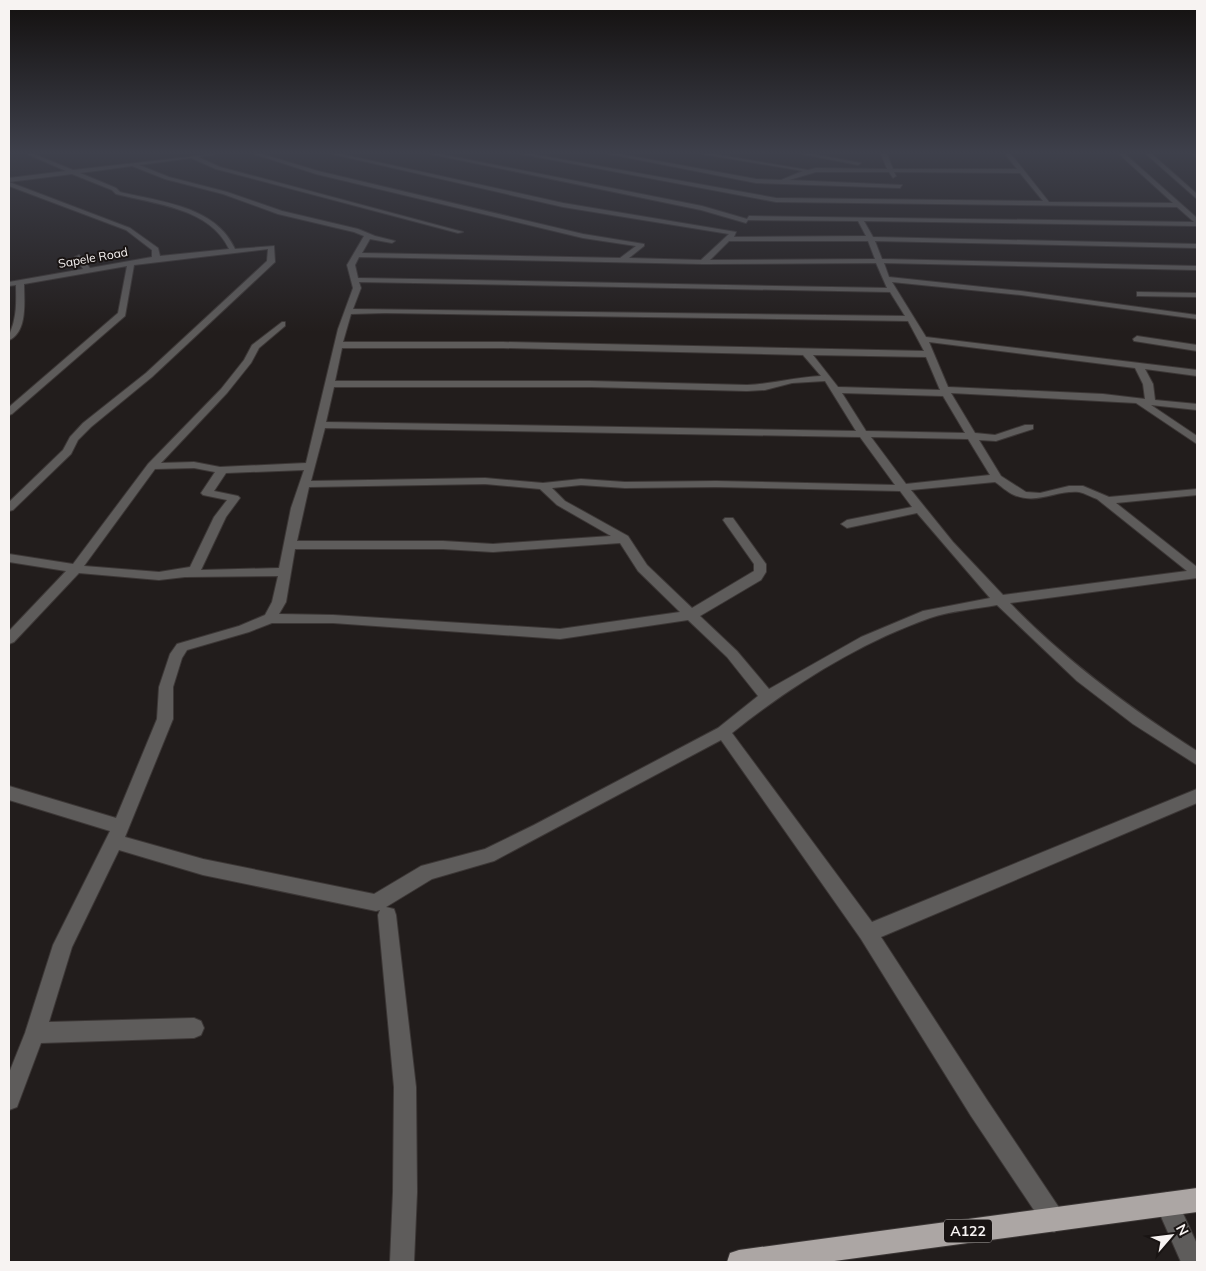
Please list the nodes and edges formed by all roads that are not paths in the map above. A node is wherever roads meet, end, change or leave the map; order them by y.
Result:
1 (84, 213) edge
2 (191, 213) edge
3 (281, 213) edge
4 (389, 213) edge
5 (488, 213) edge
6 (616, 213) edge
7 (749, 213) edge
8 (783, 213) edge
9 (898, 213) edge
10 (953, 213) edge
11 (1186, 213) edge
12 (860, 219) junction
13 (1197, 223) edge
14 (460, 232) dead end
15 (734, 232) junction
16 (368, 236) junction
17 (728, 239) junction
18 (871, 239) junction
19 (392, 241) dead end
20 (1197, 246) edge
21 (233, 250) junction
22 (355, 255) junction
23 (79, 257) dead end
24 (156, 259) junction
25 (621, 261) junction
26 (880, 261) junction
27 (703, 262) junction
28 (131, 263) junction
29 (1197, 268) edge
30 (88, 270) junction
31 (886, 279) junction
32 (355, 280) junction
33 (20, 283) junction
34 (9, 284) edge
35 (893, 290) junction
36 (1140, 294) dead end
37 (1197, 295) edge
38 (348, 312) junction
39 (1197, 317) edge
40 (910, 319) junction
41 (282, 324) dead end
42 (9, 338) edge
43 (923, 339) junction
44 (1137, 339) dead end
45 (338, 345) junction
46 (1197, 348) edge
47 (806, 352) junction
48 (930, 354) junction
49 (1139, 366) junction
50 (1197, 373) edge
51 (828, 378) junction
52 (330, 384) junction
53 (835, 390) junction
54 (946, 392) junction
55 (1135, 399) junction
56 (1150, 400) junction
57 (1197, 407) edge
58 (9, 412) edge
59 (320, 425) junction
60 (1029, 426) dead end
61 (863, 434) junction
62 (973, 436) junction
63 (1197, 441) edge
64 (152, 466) junction
65 (310, 466) junction
66 (220, 470) junction
67 (998, 478) junction
68 (303, 484) junction
69 (543, 486) junction
70 (902, 488) junction
71 (1197, 492) edge
72 (1107, 501) junction
73 (9, 508) edge
74 (918, 509) junction
75 (730, 520) dead end
76 (847, 524) dead end
77 (624, 539) junction
78 (290, 545) junction
79 (9, 558) edge
80 (76, 568) junction
81 (284, 572) junction
82 (1197, 573) edge
83 (188, 574) junction
84 (1001, 600) junction
85 (691, 615) junction
86 (270, 618) junction
87 (9, 638) edge
88 (767, 697) junction
89 (723, 732) junction
90 (1195, 753) edge
91 (9, 793) edge
92 (1197, 796) edge
93 (118, 834) junction
94 (387, 915) dead end
95 (868, 933) junction
96 (194, 1028) dead end
97 (35, 1033) junction
98 (9, 1099) edge
99 (1197, 1200) edge
100 (1167, 1204) junction
101 (1054, 1220) junction
102 (786, 1259) edge
103 (402, 1262) edge
104 (739, 1262) edge
105 (1193, 1262) edge

1 - 24 street
2 - 21 street
3 - 16 street
4 - 14 street
5 - 25 street
6 - 15 street
7 - 15 street
8 - 12 street
9 - 12 street
10 - 13 street
11 - 13 street
12 - 18 street
15 - 17 street
16 - 19 street
16 - 22 street
17 - 18 street
17 - 27 street
18 - 20 street
18 - 26 street
21 - 24 street, Sapele Road
21 - 73 street, Sapele Road
22 - 25 street
22 - 32 street
23 - 30 street
24 - 28 street, Sapele Road
25 - 27 street
26 - 27 street
26 - 29 street
26 - 31 street
28 - 30 street, Sapele Road
28 - 58 street
30 - 33 street, Sapele Road
31 - 35 street
31 - 39 street
32 - 35 street
32 - 38 street
33 - 34 street, Sapele Road
33 - 42 street
35 - 40 street
36 - 37 street
38 - 40 street
38 - 45 street
40 - 43 street
41 - 64 street
43 - 48 street
43 - 49 street
44 - 46 street
45 - 47 street
45 - 52 street
47 - 48 street
47 - 51 street
48 - 54 street
49 - 50 street
49 - 56 street
51 - 52 street
51 - 53 street
52 - 59 street
53 - 54 street
53 - 61 street
54 - 55 street
54 - 62 street
55 - 56 street
55 - 63 street
56 - 57 street
59 - 61 street
59 - 65 street
60 - 62 street
61 - 62 street
61 - 70 street
62 - 67 street
64 - 66 street
64 - 80 street
65 - 66 street
65 - 68 street
66 - 83 street
67 - 70 street
67 - 72 street
68 - 69 street
68 - 78 street
69 - 70 street
69 - 77 street
70 - 74 street
71 - 72 street
72 - 82 street
74 - 76 street
74 - 84 street
75 - 85 street
77 - 78 street
77 - 85 street
78 - 81 street
79 - 80 street
80 - 83 street
80 - 87 street
81 - 83 street
81 - 86 street
82 - 84 street
84 - 88 street
84 - 90 street
85 - 86 street
85 - 88 street
86 - 93 street
88 - 89 street
89 - 93 street
89 - 95 street
91 - 93 street
92 - 95 street
93 - 97 street
94 - 103 street
95 - 101 street
96 - 97 street
97 - 98 street
99 - 100 highway, A122
100 - 101 highway, A122
100 - 105 street
101 - 102 highway, A122
102 - 104 highway, A122

